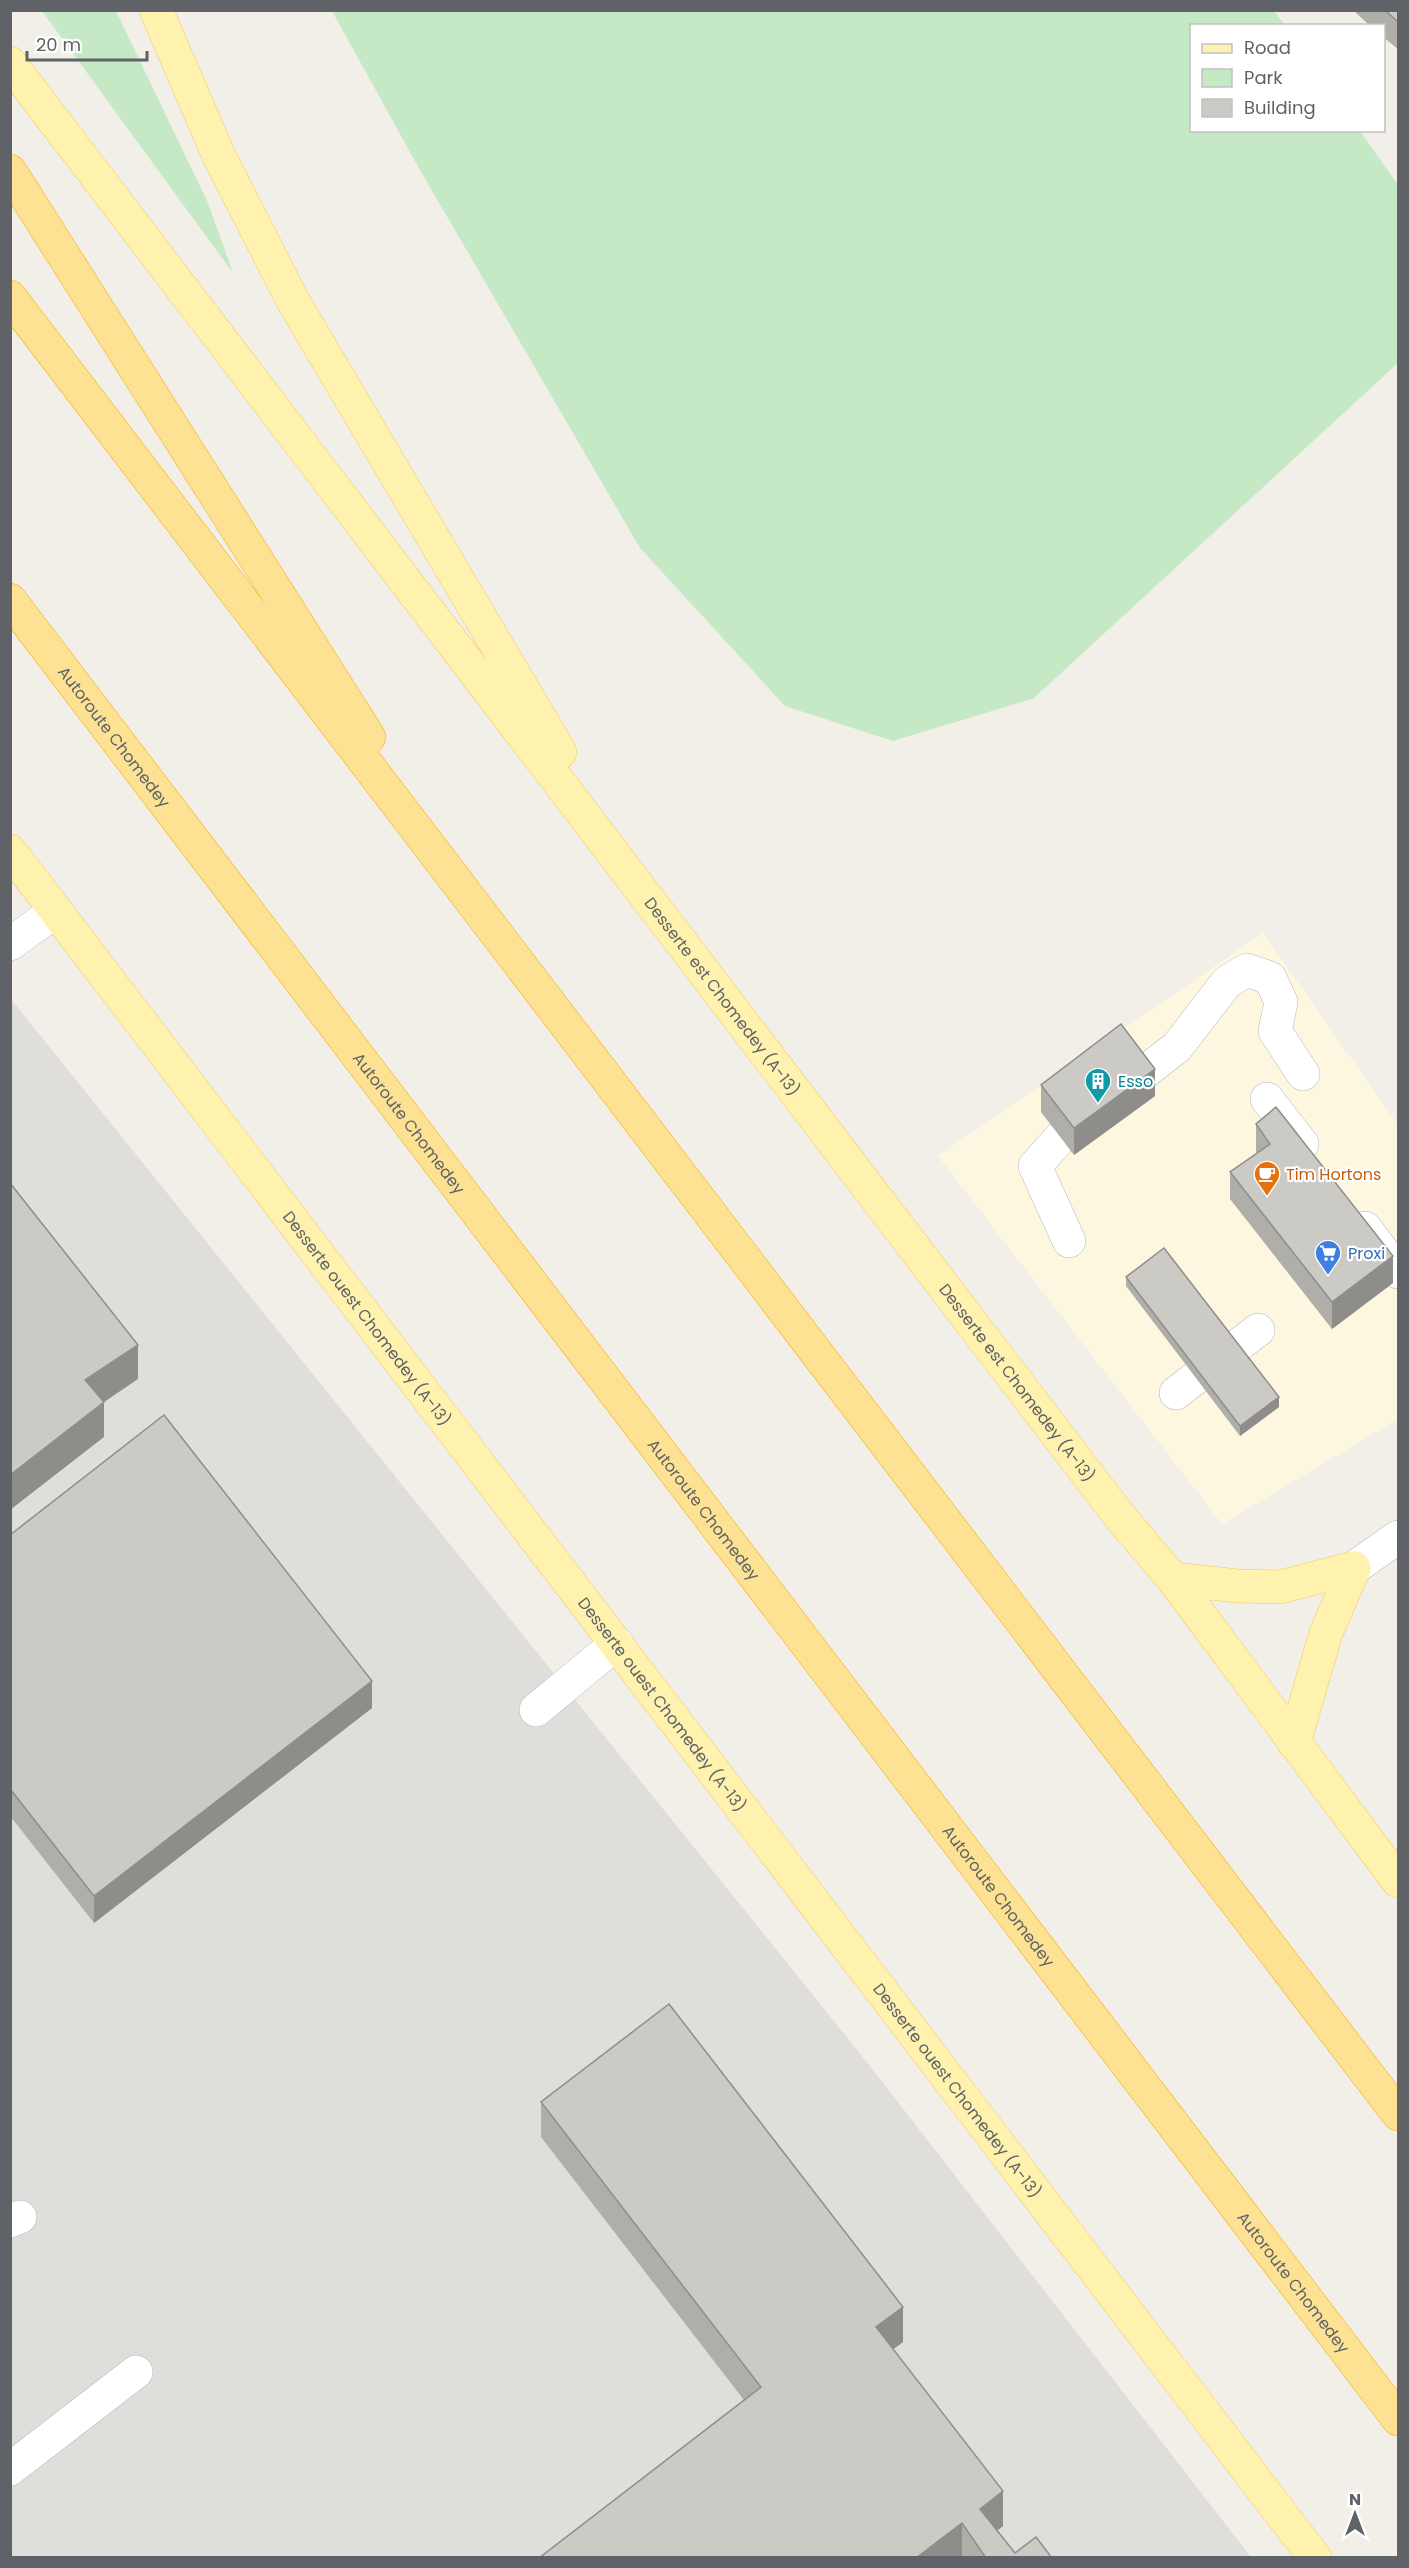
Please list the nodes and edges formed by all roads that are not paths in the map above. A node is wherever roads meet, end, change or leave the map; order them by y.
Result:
1 (156, 10) edge
2 (10, 63) edge
3 (10, 171) edge
4 (10, 297) edge
5 (10, 600) edge
6 (10, 851) edge
7 (637, 883) junction
8 (56, 911) junction
9 (489, 926) junction
10 (10, 944) edge
11 (1303, 1074) dead end
12 (1268, 1099) dead end
13 (1323, 1172) edge
14 (1350, 1209) edge
15 (1069, 1240) dead end
16 (1398, 1272) edge
17 (1258, 1330) dead end
18 (1176, 1393) dead end
19 (1398, 1537) edge
20 (1354, 1568) junction
21 (1173, 1579) junction
22 (617, 1643) junction
23 (536, 1710) dead end
24 (1294, 1743) junction
25 (1398, 1881) edge
26 (1398, 2114) edge
27 (136, 2372) dead end
28 (1398, 2419) edge
29 (10, 2469) edge
30 (1315, 2558) edge

1 - 7 main road
2 - 7 main road
3 - 9 highway
4 - 9 highway
5 - 28 highway, Autoroute Chomedey
6 - 8 main road, Desserte ouest Chomedey (A-13)
7 - 21 main road, Desserte est Chomedey (A-13)
8 - 10 street
8 - 22 main road, Desserte ouest Chomedey (A-13)
9 - 26 highway
11 - 15 street
12 - 13 street
14 - 16 street
17 - 18 street
19 - 20 street
20 - 21 main road
20 - 24 main road
21 - 24 main road, Desserte est Chomedey (A-13)
22 - 23 street
22 - 30 main road, Desserte ouest Chomedey (A-13)
24 - 25 main road, Desserte est Chomedey (A-13)
27 - 29 street

